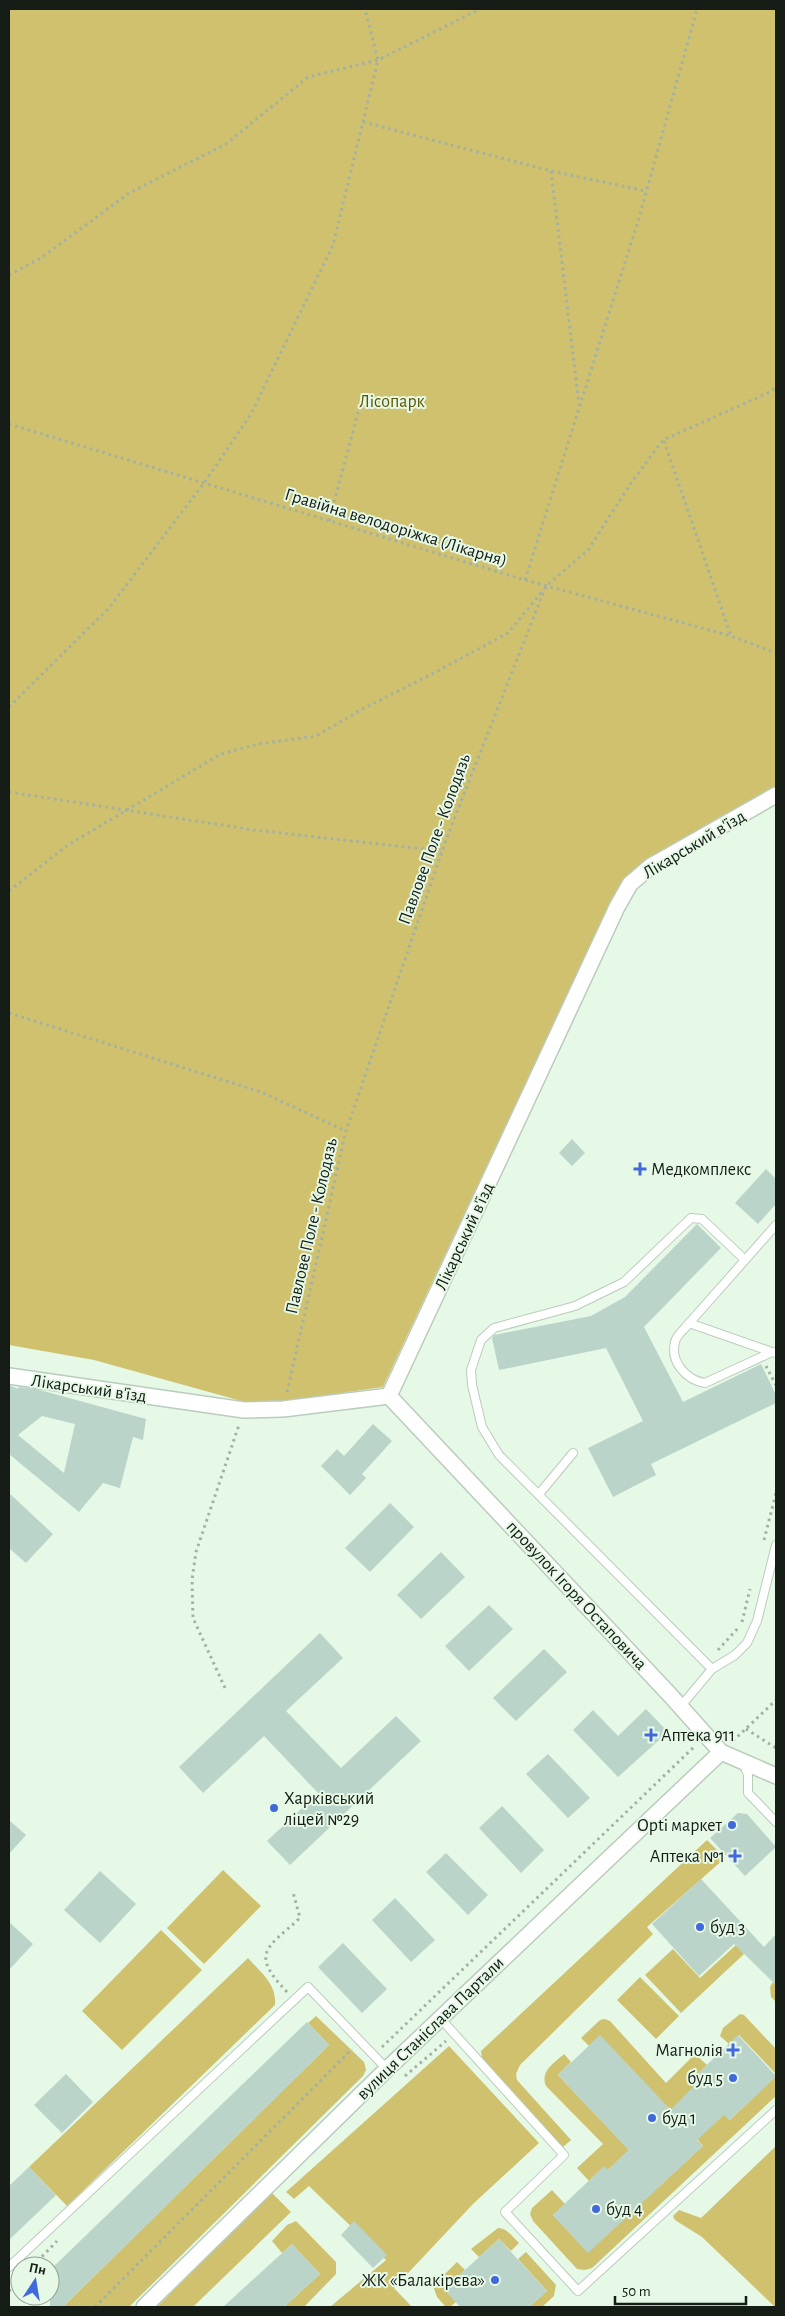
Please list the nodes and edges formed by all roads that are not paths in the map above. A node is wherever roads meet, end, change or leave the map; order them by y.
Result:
1 (776, 795) edge
2 (776, 1225) edge
3 (744, 1259) junction
4 (688, 1323) junction
5 (774, 1353) edge
6 (9, 1376) edge
7 (389, 1396) junction
8 (573, 1453) dead end
9 (539, 1494) junction
10 (776, 1545) edge
11 (712, 1669) junction
12 (681, 1706) junction
13 (721, 1752) junction
14 (743, 1762) junction
15 (776, 1776) edge
16 (776, 1822) edge
17 (440, 2018) junction
18 (387, 2069) junction
19 (776, 2110) edge
20 (9, 2267) edge
21 (144, 2307) edge

1 - 7 street, Лікарський в'їзд
2 - 3 lane
3 - 4 lane
3 - 9 lane
4 - 5 lane
4 - 5 lane
6 - 7 street, Лікарський в'їзд
7 - 12 street, провулок Ігоря Остаповича
8 - 9 lane
9 - 11 lane
10 - 11 lane
11 - 12 lane
12 - 13 street, провулок Ігоря Остаповича
13 - 14 street, провулок Ігоря Остаповича
13 - 17 street, вулиця Станіслава Партали
14 - 15 street, провулок Ігоря Остаповича
14 - 16 lane
17 - 18 street, вулиця Станіслава Партали
17 - 19 lane
18 - 20 lane
18 - 21 street, вулиця Станіслава Партали

